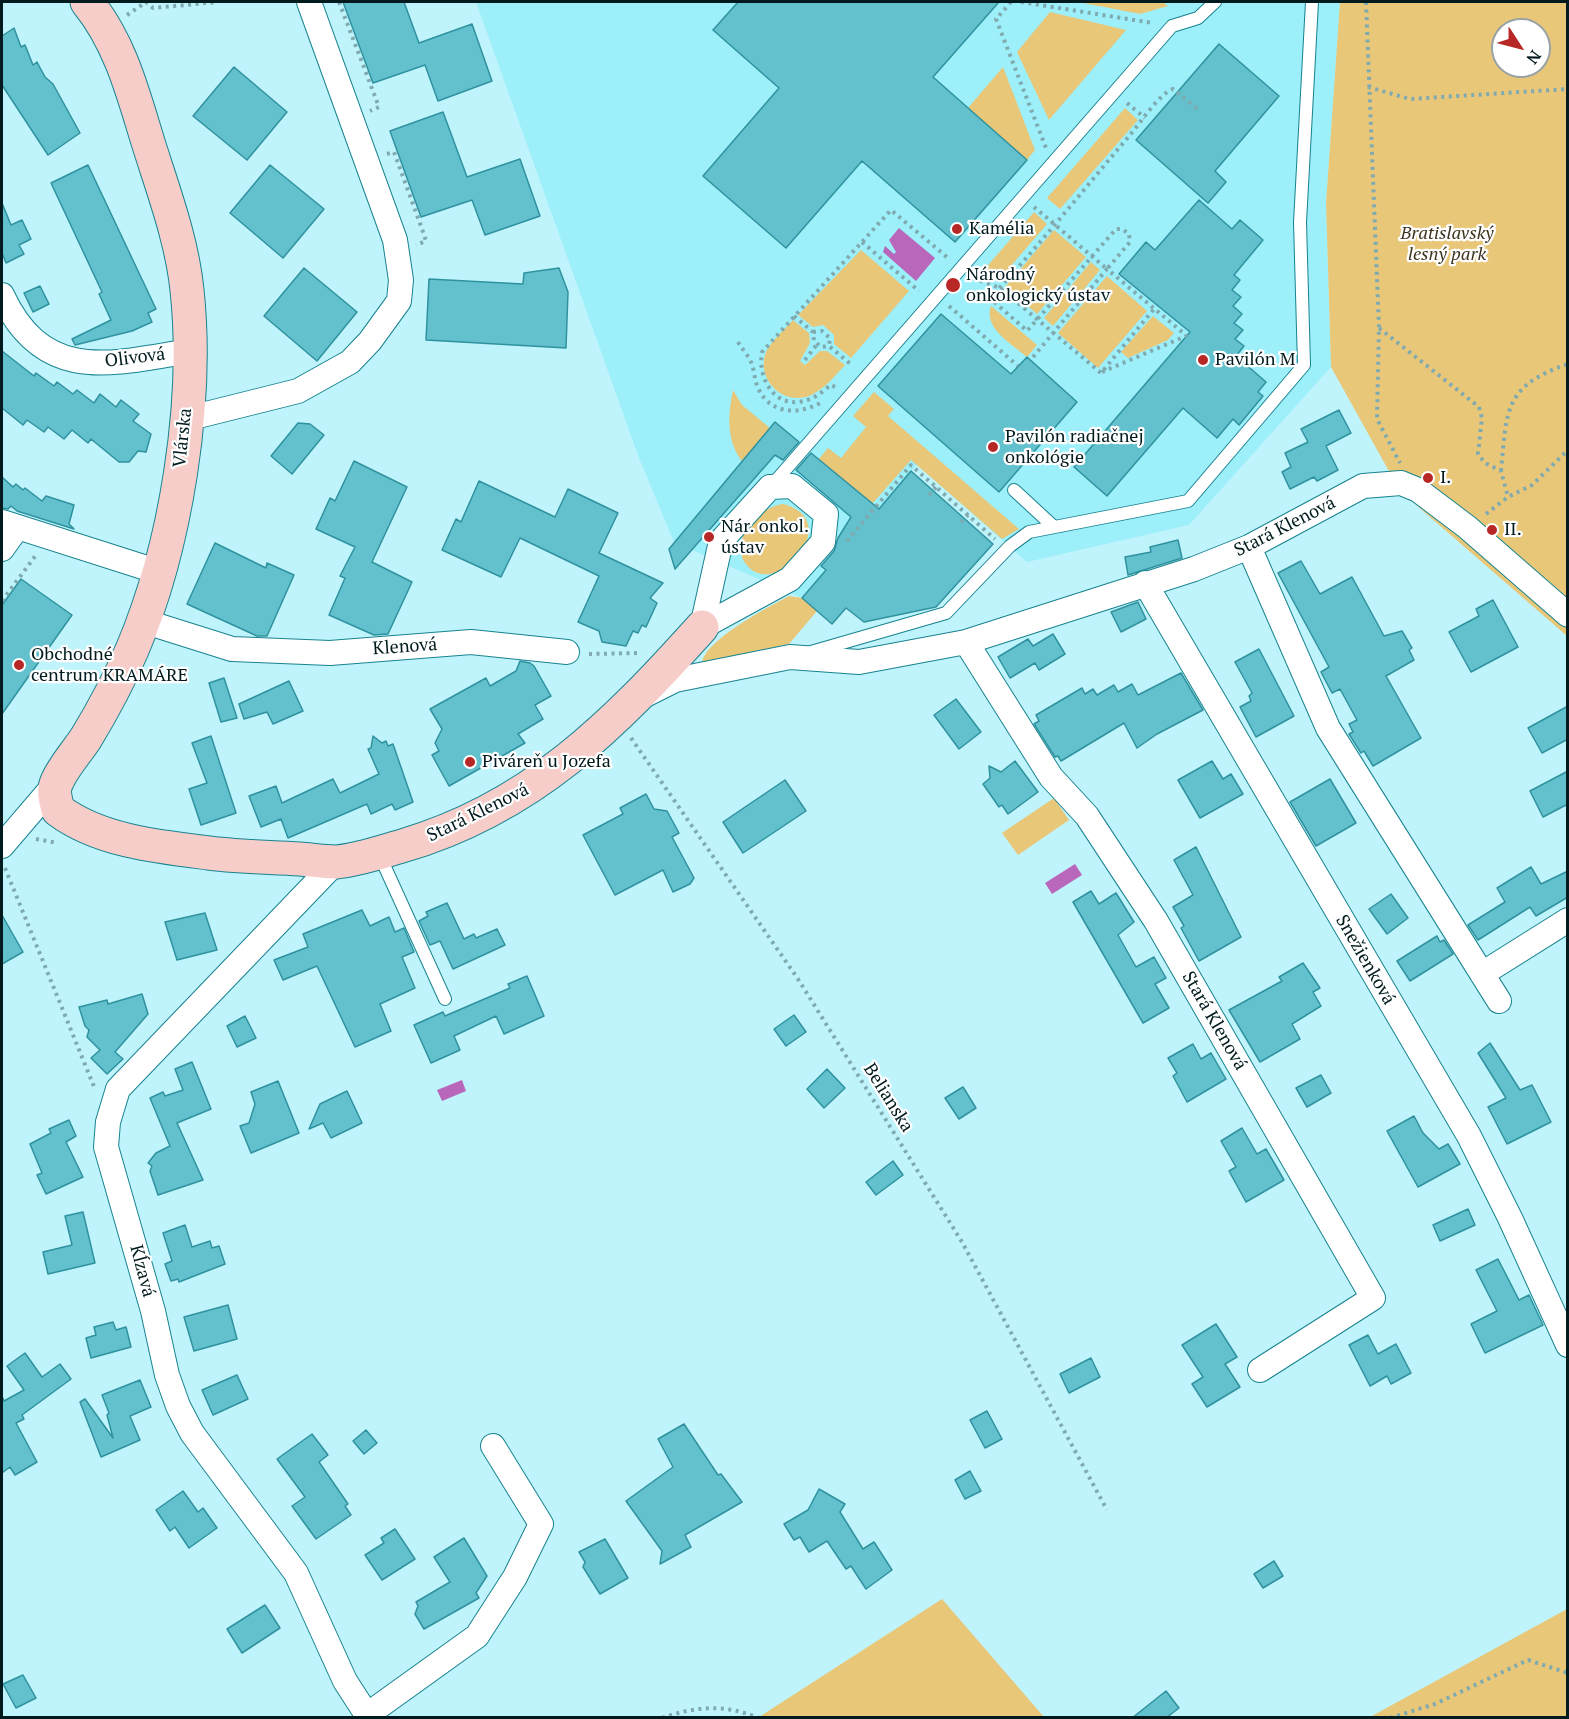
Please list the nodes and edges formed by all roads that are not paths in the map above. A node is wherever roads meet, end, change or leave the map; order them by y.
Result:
1 (87, 2) edge
2 (309, 2) edge
3 (1215, 2) edge
4 (1311, 2) edge
5 (2, 295) edge
6 (189, 351) junction
7 (186, 418) junction
8 (770, 487) junction
9 (1014, 490) dead end
10 (9, 525) edge
11 (1054, 527) junction
12 (1249, 547) junction
13 (2, 549) edge
14 (159, 572) junction
15 (1145, 583) junction
16 (1568, 615) edge
17 (143, 621) junction
18 (702, 627) junction
19 (966, 642) junction
20 (567, 652) road end
21 (798, 657) junction
22 (626, 709) junction
23 (56, 784) junction
24 (379, 853) junction
25 (3, 855) edge
26 (336, 862) junction
27 (1568, 920) edge
28 (1482, 974) junction
29 (445, 999) dead end
30 (1499, 1001) dead end
31 (1568, 1345) edge
32 (1260, 1370) dead end
33 (493, 1446) dead end

1 - 6 street, Vlárska
2 - 7 street
3 - 8 lane
4 - 11 lane
5 - 6 street, Olivová
6 - 7 street, Vlárska
7 - 14 street, Vlárska
8 - 18 street
8 - 18 street
9 - 11 lane
10 - 13 street
10 - 14 street
11 - 21 lane
12 - 15 street, Stará Klenová
12 - 16 street, Stará Klenová
12 - 28 street
14 - 17 street, Vlárska
15 - 19 street, Stará Klenová
15 - 31 street, Snežienková
17 - 20 street, Klenová
17 - 23 street, Vlárska
18 - 22 street
19 - 21 street, Stará Klenová
19 - 32 street, Stará Klenová
21 - 22 street, Stará Klenová
22 - 24 street, Stará Klenová
23 - 25 street, Vlárska
23 - 26 street, Stará Klenová
24 - 26 street, Stará Klenová
24 - 29 lane
26 - 33 street, Kĺzavá
27 - 28 street
28 - 30 street

